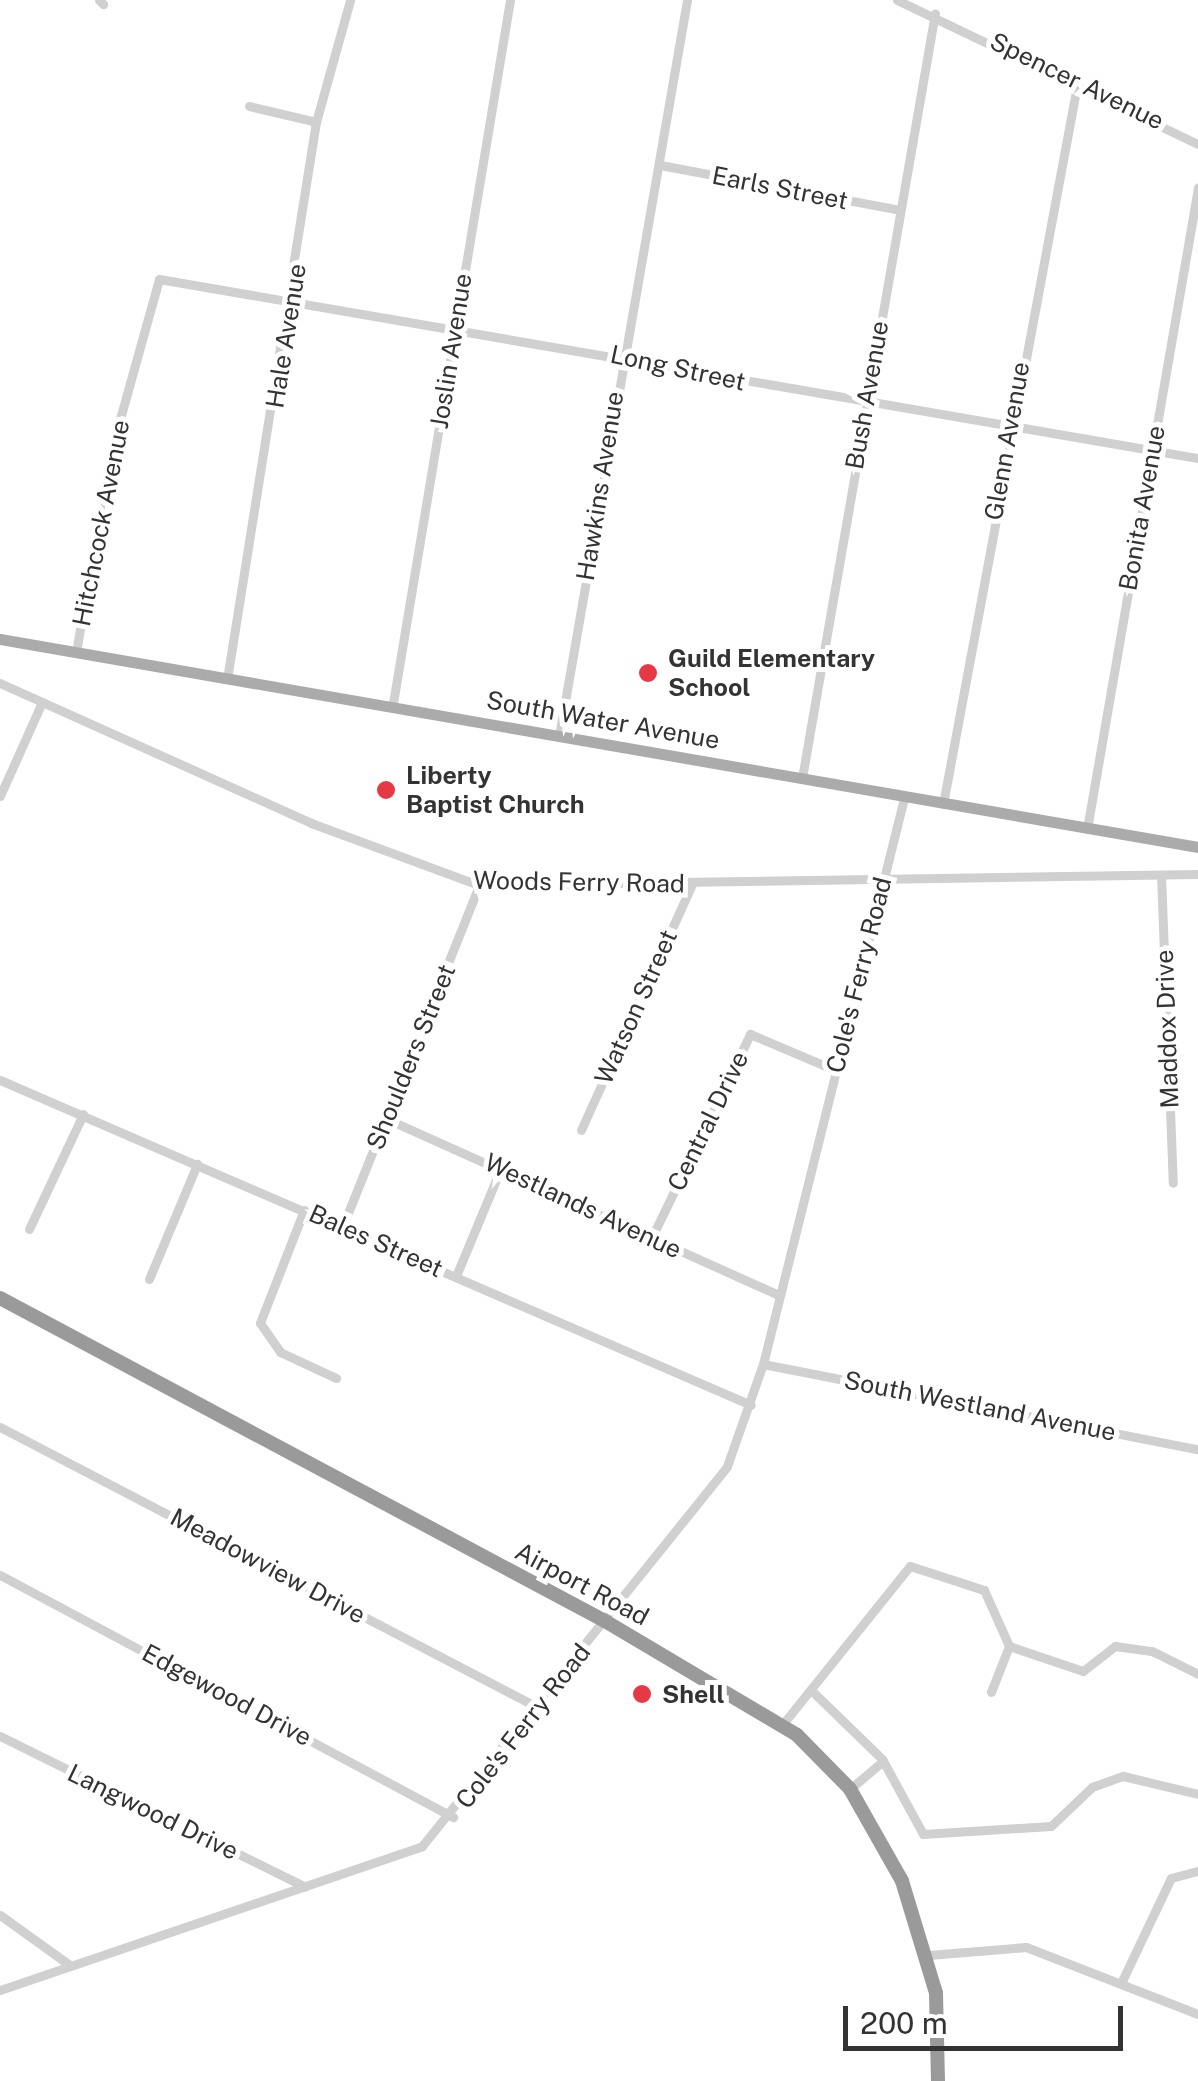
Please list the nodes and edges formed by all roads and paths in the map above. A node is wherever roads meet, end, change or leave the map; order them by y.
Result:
1 (350, 0) edge
2 (510, 0) edge
3 (687, 0) edge
4 (897, 0) edge
5 (935, 12) junction
6 (1078, 80) junction
7 (250, 106) dead end
8 (316, 122) junction
9 (1198, 144) edge
10 (660, 165) junction
11 (1198, 188) edge
12 (900, 210) junction
13 (158, 279) joint
14 (292, 302) junction
15 (454, 332) junction
16 (621, 354) junction
17 (865, 408) junction
18 (1008, 431) junction
19 (1152, 450) junction
20 (1198, 458) edge
21 (0, 639) edge
22 (76, 653) junction
23 (228, 673) junction
24 (0, 683) edge
25 (42, 702) junction
26 (393, 703) junction
27 (560, 736) junction
28 (802, 778) junction
29 (0, 796) edge
30 (904, 798) junction
31 (943, 804) junction
32 (1088, 828) junction
33 (1198, 847) edge
34 (1198, 874) edge
35 (1161, 876) junction
36 (882, 882) junction
37 (692, 884) junction
38 (479, 885) junction
39 (835, 1070) junction
40 (0, 1080) edge
41 (83, 1114) junction
42 (387, 1119) junction
43 (581, 1130) dead end
44 (197, 1164) junction
45 (501, 1168) junction
46 (1173, 1183) dead end
47 (304, 1210) junction
48 (342, 1228) junction
49 (29, 1230) dead end
50 (652, 1239) junction
51 (456, 1276) junction
52 (149, 1280) dead end
53 (778, 1295) junction
54 (0, 1298) edge
55 (762, 1364) junction
56 (336, 1378) dead end
57 (750, 1405) junction
58 (0, 1427) edge
59 (1198, 1449) edge
60 (0, 1575) edge
61 (605, 1622) junction
62 (1009, 1646) junction
63 (1198, 1674) edge
64 (812, 1691) junction
65 (990, 1692) dead end
66 (535, 1706) junction
67 (782, 1725) junction
68 (0, 1736) edge
69 (883, 1761) junction
70 (850, 1790) junction
71 (1198, 1794) edge
72 (454, 1817) junction
73 (1198, 1871) edge
74 (305, 1887) junction
75 (0, 1915) edge
76 (929, 1955) junction
77 (71, 1966) junction
78 (1122, 1982) junction
79 (0, 1990) edge
80 (1198, 2014) edge
81 (938, 2081) edge

1 - 8 street, Hale Avenue
2 - 15 street, Joslin Avenue
3 - 10 street, Hawkins Avenue
4 - 5 street, Spencer Avenue
5 - 6 street, Spencer Avenue
5 - 12 street, Bush Avenue
6 - 9 street, Spencer Avenue
6 - 18 street, Glenn Avenue
7 - 8 street
8 - 14 street, Hale Avenue
10 - 12 street, Earls Street
10 - 16 street, Hawkins Avenue
11 - 19 street, Bonita Avenue
12 - 17 street, Bush Avenue
13 - 14 street, Long Street
13 - 22 street, Hitchcock Avenue
14 - 15 street, Long Street
14 - 23 street, Hale Avenue
15 - 16 street, Long Street
15 - 26 street, Joslin Avenue
16 - 17 street, Long Street
16 - 27 street, Hawkins Avenue
17 - 18 street, Long Street
17 - 28 street, Bush Avenue
18 - 19 street, Long Street
18 - 31 street, Glenn Avenue
19 - 20 street, Long Street
19 - 32 street, Bonita Avenue
21 - 22 main road, South Water Avenue
22 - 23 main road, South Water Avenue
23 - 26 main road, South Water Avenue
24 - 25 street, Woods Ferry Road
25 - 29 street
25 - 38 street, Woods Ferry Road
26 - 27 main road, South Water Avenue
27 - 28 main road, South Water Avenue
28 - 30 main road, South Water Avenue
30 - 31 main road, South Water Avenue
30 - 36 street, Cole's Ferry Road
31 - 32 main road, South Water Avenue
32 - 33 main road, South Water Avenue
34 - 35 street, Woods Ferry Road
35 - 36 street, Woods Ferry Road
35 - 46 street, Maddox Drive
36 - 37 street, Woods Ferry Road
36 - 39 street, Cole's Ferry Road
37 - 38 street, Woods Ferry Road
37 - 43 street, Watson Street
38 - 42 street, Shoulders Street
39 - 50 street, Central Drive
39 - 53 street, Cole's Ferry Road
40 - 41 street, Bales Street
41 - 44 street, Bales Street
41 - 49 street
42 - 45 street, Westlands Avenue
42 - 48 street, Shoulders Street
44 - 47 street, Bales Street
44 - 52 street
45 - 50 street, Westlands Avenue
45 - 51 street
47 - 48 street, Bales Street
47 - 56 street
48 - 51 street, Bales Street
50 - 53 street, Westlands Avenue
51 - 57 street, Bales Street
53 - 55 street, Cole's Ferry Road
54 - 61 highway, Airport Road
55 - 57 street, Cole's Ferry Road
55 - 59 street, South Westland Avenue
57 - 61 street, Cole's Ferry Road
58 - 66 street, Meadowview Drive
60 - 72 street, Edgewood Drive
61 - 66 street, Cole's Ferry Road
61 - 67 highway, Airport Road
62 - 63 street
62 - 64 street
62 - 65 street
64 - 67 street
64 - 69 street
66 - 72 street, Cole's Ferry Road
67 - 70 highway, Airport Road
68 - 74 street, Langwood Drive
69 - 70 street
69 - 71 street
70 - 76 highway, Airport Road
72 - 74 street, Cole's Ferry Road
73 - 78 street
74 - 77 street, Cole's Ferry Road
75 - 77 street
76 - 78 street
76 - 81 highway, Airport Road
77 - 79 street, Cole's Ferry Road
78 - 80 street

